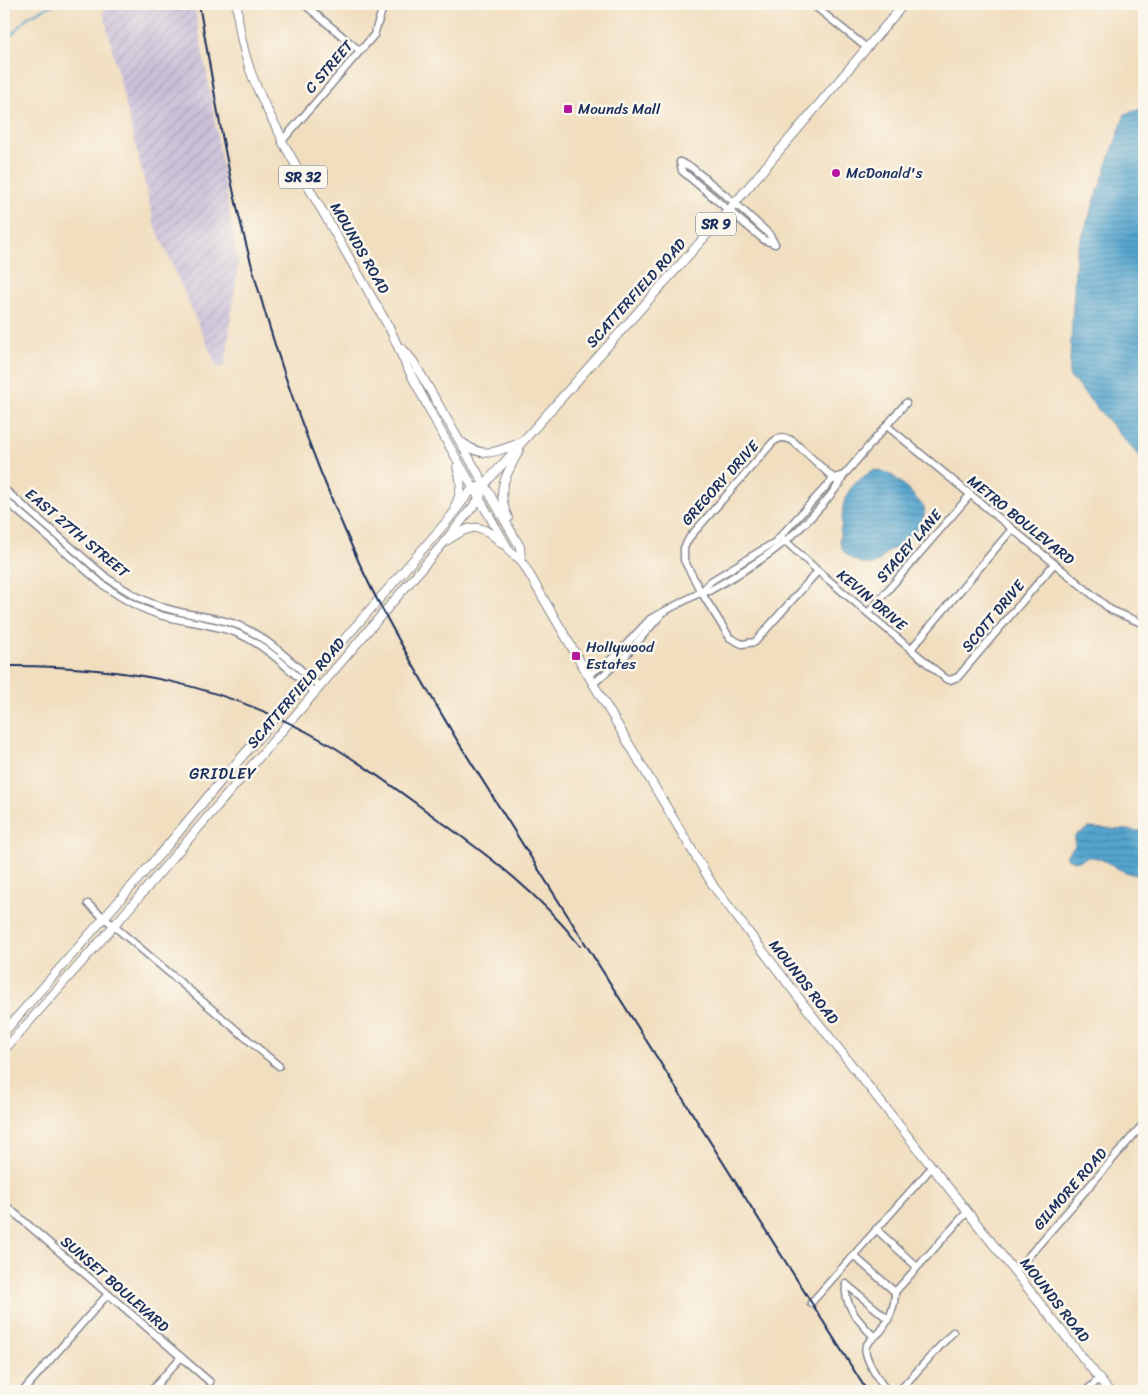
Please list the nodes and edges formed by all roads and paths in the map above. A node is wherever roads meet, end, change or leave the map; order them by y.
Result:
1 (237, 4) edge
2 (304, 4) edge
3 (384, 4) edge
4 (812, 4) edge
5 (904, 4) edge
6 (867, 48) junction
7 (360, 51) junction
8 (282, 141) junction
9 (735, 204) junction
10 (728, 210) junction
11 (396, 340) junction
12 (906, 404) dead end
13 (887, 426) junction
14 (459, 440) junction
15 (524, 441) junction
16 (449, 446) junction
17 (844, 475) junction
18 (834, 478) junction
19 (484, 484) junction
20 (840, 484) junction
21 (473, 488) junction
22 (4, 489) edge
23 (970, 495) junction
24 (480, 498) junction
25 (4, 499) edge
26 (448, 520) junction
27 (1012, 529) junction
28 (783, 539) junction
29 (441, 546) junction
30 (520, 547) junction
31 (510, 552) junction
32 (521, 560) junction
33 (1054, 564) junction
34 (818, 571) junction
35 (701, 592) junction
36 (662, 613) junction
37 (868, 613) junction
38 (1144, 624) edge
39 (912, 649) junction
40 (588, 675) junction
41 (950, 680) joint
42 (308, 681) junction
43 (593, 684) junction
44 (317, 689) junction
45 (88, 904) dead end
46 (104, 918) junction
47 (114, 926) junction
48 (4, 1032) edge
49 (4, 1050) edge
50 (279, 1066) dead end
51 (1144, 1123) edge
52 (932, 1167) junction
53 (4, 1204) edge
54 (967, 1212) junction
55 (876, 1229) junction
56 (853, 1255) junction
57 (917, 1267) junction
58 (1015, 1272) junction
59 (894, 1292) junction
60 (108, 1294) junction
61 (811, 1303) dead end
62 (888, 1319) junction
63 (953, 1332) dead end
64 (874, 1338) junction
65 (181, 1357) junction
66 (1099, 1379) junction
67 (210, 1382) dead end
68 (23, 1391) edge
69 (150, 1391) edge
70 (888, 1391) edge
71 (899, 1391) edge
72 (1086, 1391) edge
73 (1109, 1391) edge

1 - 8 main road, MOUNDS ROAD / SR 32
2 - 7 street
3 - 7 street, C STREET
4 - 6 street
5 - 6 main road, SCATTERFIELD ROAD / SR 9
6 - 9 main road, SCATTERFIELD ROAD / SR 9
7 - 8 street, C STREET
8 - 11 main road, MOUNDS ROAD / SR 32
9 - 10 main road, SCATTERFIELD ROAD / SR 9
9 - 10 street
9 - 10 street
10 - 15 main road, SCATTERFIELD ROAD / SR 9
11 - 14 main road, MOUNDS ROAD / SR 32
11 - 16 main road, MOUNDS ROAD / SR 32
12 - 13 street
13 - 17 street
13 - 23 street, METRO BOULEVARD
14 - 15 main road, SR 32
14 - 19 main road, MOUNDS ROAD
15 - 19 main road, SCATTERFIELD ROAD / SR 9
15 - 30 main road
16 - 21 main road, MOUNDS ROAD / SR 32
16 - 26 main road
17 - 18 street
17 - 20 street
18 - 20 street, GREGORY DRIVE
18 - 28 street
18 - 35 street, GREGORY DRIVE
19 - 21 main road, SCATTERFIELD ROAD / SR 9
19 - 24 main road, SCATTERFIELD ROAD / SR 9
19 - 30 main road, MOUNDS ROAD
20 - 28 street
21 - 24 main road, MOUNDS ROAD / SR 32
21 - 26 main road, SCATTERFIELD ROAD
22 - 42 street, EAST 27TH STREET
23 - 27 street, METRO BOULEVARD
23 - 37 street, STACEY LANE
24 - 29 main road, SCATTERFIELD ROAD / SR 9
24 - 31 main road, MOUNDS ROAD
25 - 42 street, EAST 27TH STREET
26 - 42 main road, SCATTERFIELD ROAD
27 - 33 street, METRO BOULEVARD
27 - 39 street
28 - 34 street, KEVIN DRIVE
28 - 35 street
29 - 31 main road
29 - 44 main road, SCATTERFIELD ROAD / SR 9
30 - 32 main road, MOUNDS ROAD
31 - 32 main road, MOUNDS ROAD
32 - 40 main road, MOUNDS ROAD
33 - 38 street, METRO BOULEVARD
33 - 41 street, SCOTT DRIVE
34 - 35 street
34 - 37 street, KEVIN DRIVE
35 - 36 street
36 - 40 street
36 - 43 street
37 - 39 street, KEVIN DRIVE
39 - 41 street, KEVIN DRIVE
40 - 43 main road, MOUNDS ROAD
42 - 44 street, EAST 27TH STREET
42 - 46 main road, SCATTERFIELD ROAD
43 - 52 main road, MOUNDS ROAD
44 - 47 main road, SCATTERFIELD ROAD / SR 9
45 - 46 street
46 - 47 street
46 - 48 main road, SCATTERFIELD ROAD
47 - 49 main road, SCATTERFIELD ROAD / SR 9
47 - 50 street
51 - 58 street, GILMORE ROAD
52 - 54 main road, MOUNDS ROAD
52 - 55 street
53 - 60 street, SUNSET BOULEVARD
54 - 57 street
54 - 58 main road, MOUNDS ROAD
55 - 56 street
55 - 57 street
56 - 59 street
56 - 61 street
57 - 59 street
58 - 66 main road, MOUNDS ROAD
59 - 62 street
60 - 65 street, SUNSET BOULEVARD
60 - 68 street
62 - 64 street
62 - 64 street
63 - 71 street
64 - 70 street
65 - 67 street, SUNSET BOULEVARD
65 - 69 street
66 - 72 street
66 - 73 main road, MOUNDS ROAD

